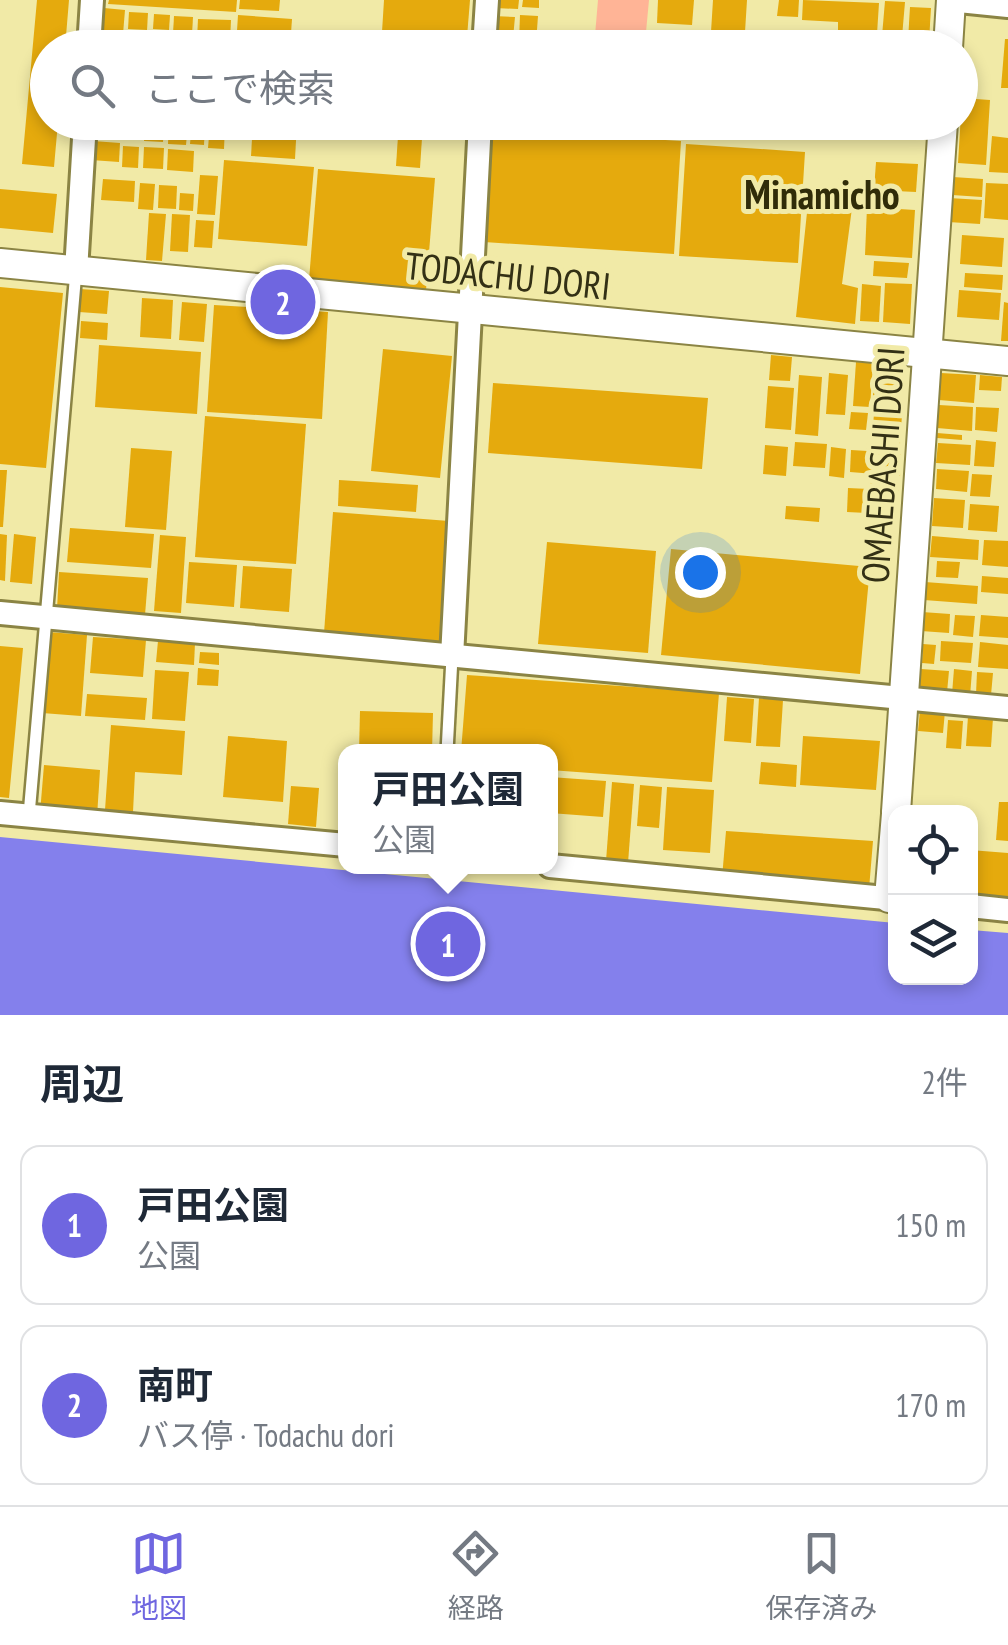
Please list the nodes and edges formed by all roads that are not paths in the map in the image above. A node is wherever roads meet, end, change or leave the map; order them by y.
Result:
1 (92, 0) edge
2 (487, 0) edge
3 (950, 0) edge
4 (1008, 6) edge
5 (90, 30) edge
6 (485, 30) edge
7 (949, 30) edge
8 (84, 140) edge
9 (479, 140) edge
10 (941, 140) edge
11 (0, 263) edge
12 (76, 270) junction
13 (470, 309) junction
14 (927, 353) junction
15 (1008, 361) edge
16 (0, 613) edge
17 (45, 617) junction
18 (452, 657) junction
19 (904, 698) junction
20 (1008, 708) edge
21 (447, 744) edge
22 (897, 805) edge
23 (0, 813) edge
24 (29, 816) junction
25 (338, 845) edge
26 (558, 867) edge
27 (888, 899) edge
28 (978, 907) edge
29 (1008, 910) edge

1 - 5 street
2 - 6 street
3 - 4 street
3 - 7 street
8 - 12 street
9 - 13 street
10 - 14 street, OMAEBASHI DORI
11 - 12 street, TODACHU DORI
12 - 13 street, TODACHU DORI
12 - 17 lane
13 - 14 street, TODACHU DORI
13 - 18 street
14 - 15 street, TODACHU DORI
14 - 19 street, OMAEBASHI DORI
16 - 17 street
17 - 18 street
17 - 24 lane
18 - 19 street
18 - 21 lane
19 - 20 street
19 - 22 street, OMAEBASHI DORI
23 - 24 street
24 - 25 street
26 - 27 street
28 - 29 street

